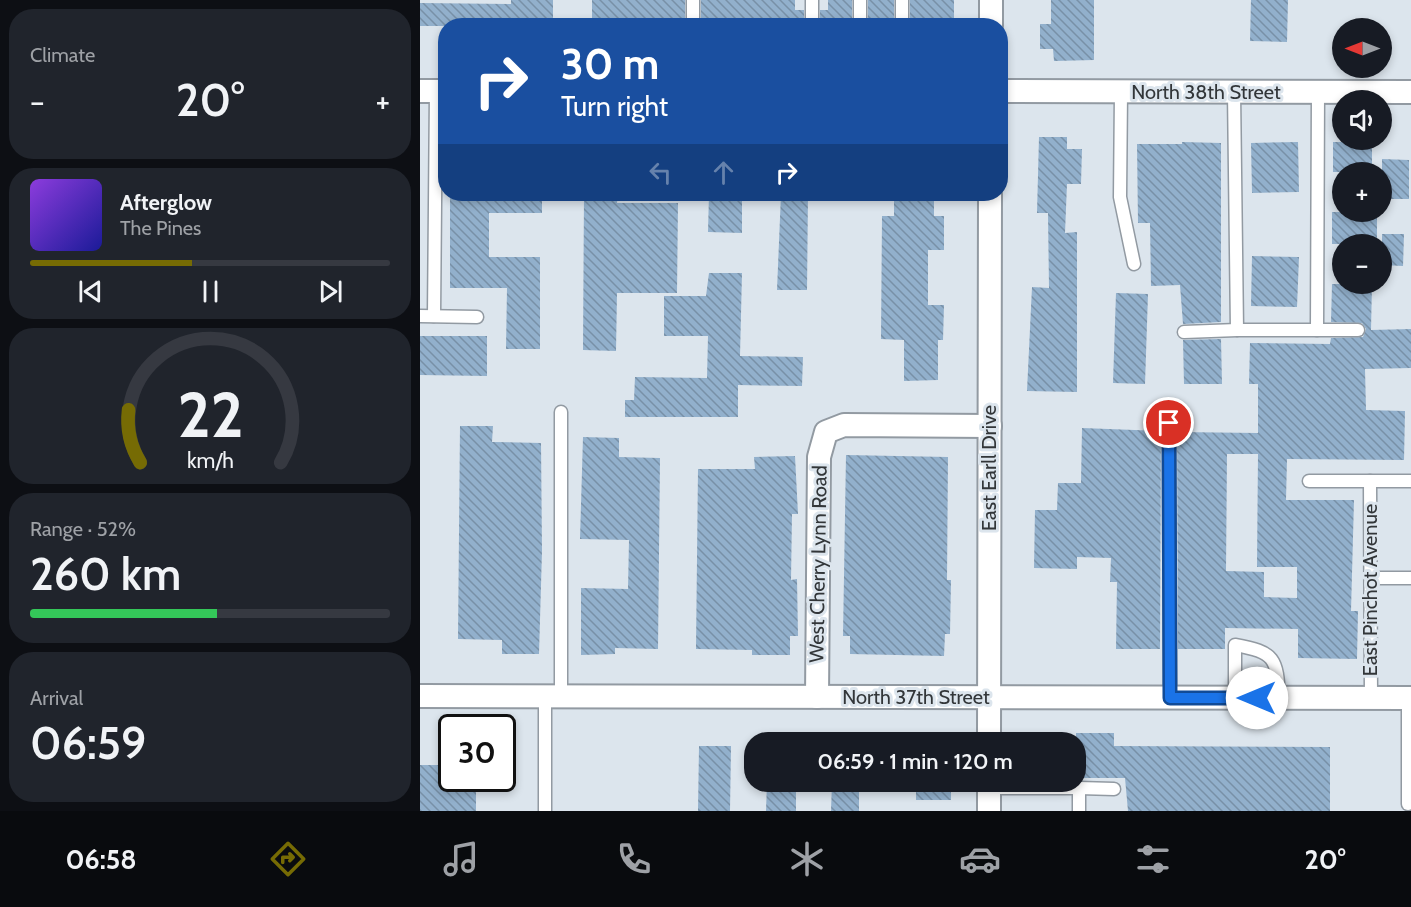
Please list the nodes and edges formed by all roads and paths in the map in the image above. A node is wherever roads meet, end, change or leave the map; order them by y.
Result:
1 (693, 0) edge
2 (812, 0) edge
3 (860, 0) edge
4 (902, 0) edge
5 (991, 0) edge
6 (693, 18) edge
7 (812, 18) edge
8 (860, 18) edge
9 (902, 18) edge
10 (991, 18) edge
11 (434, 91) edge
12 (1008, 91) edge
13 (1121, 92) junction
14 (1234, 92) junction
15 (1318, 92) junction
16 (1411, 92) edge
17 (990, 201) edge
18 (1134, 264) dead end
19 (420, 316) edge
20 (434, 316) junction
21 (477, 317) dead end
22 (1236, 330) junction
23 (1317, 330) junction
24 (1358, 330) dead end
25 (1184, 332) dead end
26 (561, 412) dead end
27 (1169, 423) dead end
28 (990, 426) junction
29 (1309, 481) dead end
30 (1370, 481) junction
31 (1411, 481) edge
32 (1371, 578) junction
33 (1411, 578) edge
34 (420, 696) edge
35 (553, 696) junction
36 (817, 697) junction
37 (990, 697) junction
38 (1170, 698) junction
39 (1234, 698) junction
40 (1279, 698) junction
41 (1371, 698) junction
42 (1410, 699) edge
43 (989, 732) edge
44 (1086, 788) edge
45 (1114, 789) dead end
46 (989, 792) edge
47 (1079, 792) edge
48 (1408, 804) dead end
49 (545, 811) edge
50 (989, 811) edge
51 (1079, 811) edge

1 - 6 lane
2 - 7 lane
3 - 8 lane
4 - 9 lane
5 - 10 street
11 - 20 lane
12 - 13 street, North 38th Street
13 - 14 street, North 38th Street
13 - 18 lane
14 - 15 street, North 38th Street
14 - 22 lane
15 - 16 street, North 38th Street
15 - 23 lane
17 - 28 street, East Earll Drive
19 - 20 lane
20 - 21 lane
22 - 23 lane
22 - 25 lane
23 - 24 lane
26 - 35 lane
27 - 38 lane
28 - 36 street, West Cherry Lynn Road
28 - 37 street, East Earll Drive
29 - 30 lane
30 - 31 lane
30 - 32 lane, East Pinchot Avenue
32 - 33 lane
32 - 41 lane, East Pinchot Avenue
34 - 35 street, North 37th Street
35 - 36 street, North 37th Street
35 - 49 lane
36 - 37 street, North 37th Street
37 - 38 street, North 37th Street
37 - 43 street, East Earll Drive
38 - 39 street, North 37th Street
39 - 40 street, North 37th Street
39 - 40 lane
40 - 41 street, North 37th Street
41 - 42 street, North 37th Street
42 - 48 lane
44 - 45 lane
46 - 50 street
47 - 51 lane

